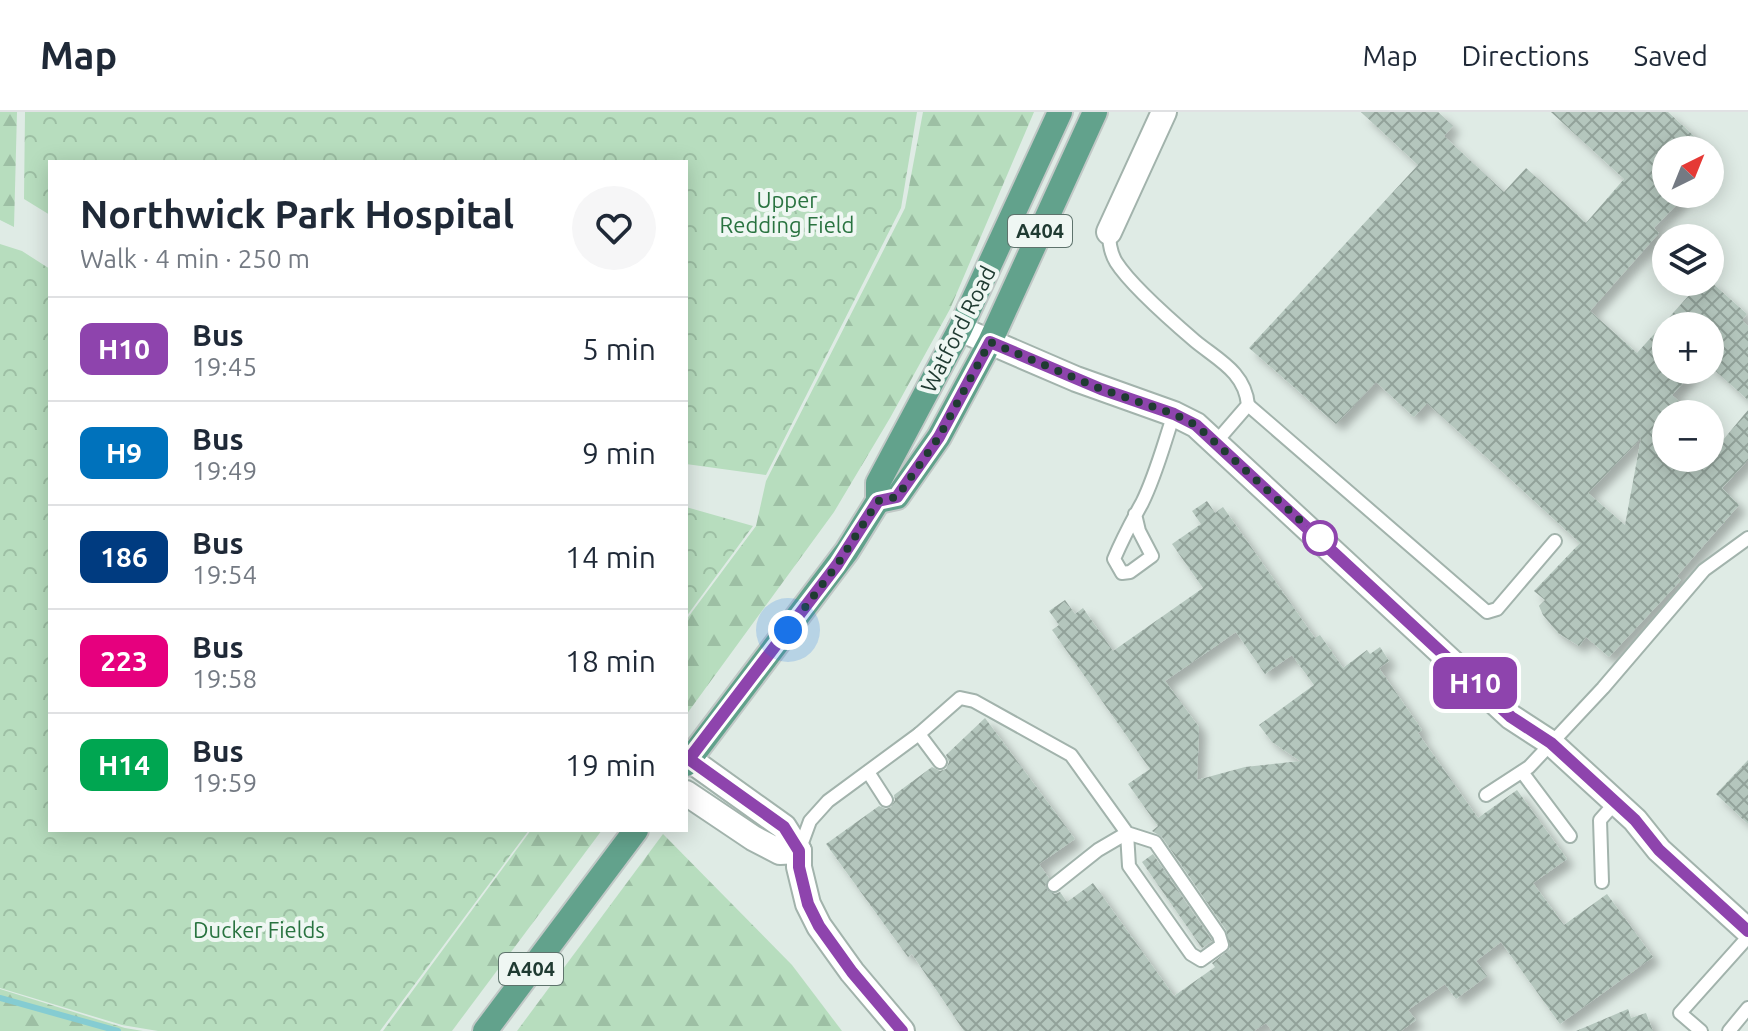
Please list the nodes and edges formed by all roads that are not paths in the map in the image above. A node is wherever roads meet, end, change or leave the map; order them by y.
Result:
1 (1060, 112) edge
2 (1095, 112) edge
3 (1164, 112) edge
4 (1109, 232) joint
5 (960, 329) junction
6 (990, 342) junction
7 (1248, 405) junction
8 (1174, 414) junction
9 (1216, 442) junction
10 (878, 501) junction
11 (1135, 514) dead end
12 (1748, 538) edge
13 (1555, 541) dead end
14 (919, 734) junction
15 (1551, 743) junction
16 (688, 761) edge
17 (940, 762) dead end
18 (868, 772) junction
19 (1522, 772) junction
20 (688, 794) edge
21 (1486, 795) dead end
22 (886, 800) dead end
23 (1616, 802) junction
24 (634, 832) edge
25 (1127, 833) junction
26 (1570, 836) dead end
27 (799, 851) junction
28 (1602, 882) dead end
29 (1054, 885) dead end
30 (1748, 934) edge
31 (1748, 1008) edge
32 (485, 1031) edge
33 (902, 1031) edge
34 (1701, 1031) edge
35 (1729, 1031) edge

1 - 5 main road, Watford Road / A404
2 - 6 main road, Watford Road / A404
3 - 4 street
4 - 7 lane
5 - 6 street
5 - 10 main road, Watford Road / A404
6 - 8 street
6 - 10 main road, Watford Road / A404
7 - 9 lane
7 - 13 lane
8 - 9 street
8 - 11 lane
9 - 15 street
10 - 16 main road, Watford Road / A404
12 - 15 lane
14 - 17 lane
14 - 18 lane
14 - 25 lane
15 - 19 lane
15 - 23 street
16 - 27 street
18 - 22 lane
18 - 27 lane
19 - 21 lane
19 - 26 lane
20 - 27 street
23 - 28 lane
23 - 30 street
24 - 32 main road, A404
25 - 25 lane
25 - 29 lane
27 - 33 street
30 - 34 lane
31 - 35 lane

